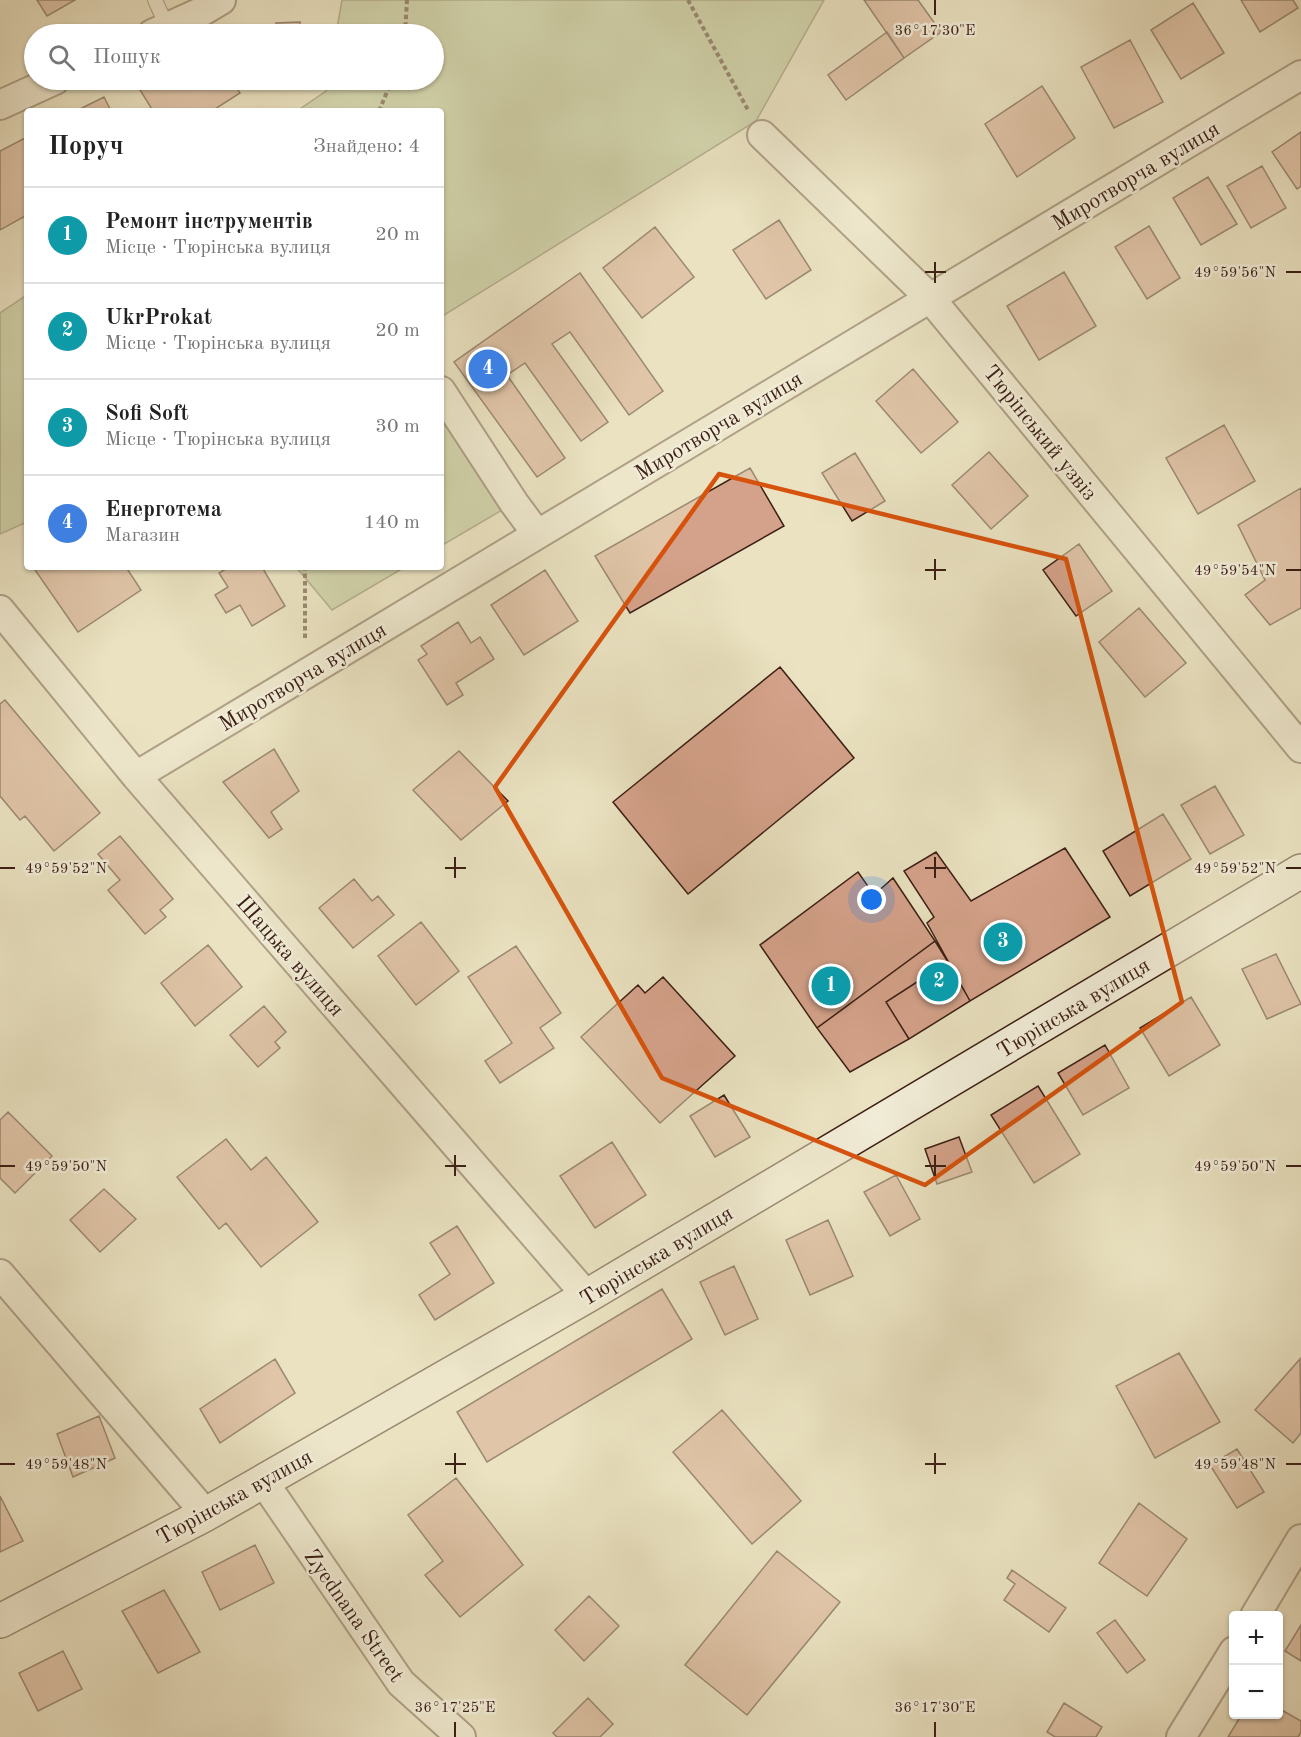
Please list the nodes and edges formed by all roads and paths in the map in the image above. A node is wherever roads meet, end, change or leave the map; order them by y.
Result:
1 (155, 0) edge
2 (221, 0) edge
3 (407, 0) edge
4 (688, 0) edge
5 (159, 24) edge
6 (175, 24) edge
7 (406, 24) edge
8 (1301, 75) edge
9 (33, 90) edge
10 (388, 90) edge
11 (0, 105) edge
12 (380, 108) edge
13 (762, 135) joint
14 (930, 298) junction
15 (444, 396) edge
16 (537, 534) junction
17 (305, 570) edge
18 (0, 610) edge
19 (305, 674) junction
20 (1301, 748) edge
21 (136, 776) junction
22 (1301, 871) edge
23 (0, 1274) edge
24 (587, 1296) junction
25 (263, 1481) junction
26 (206, 1514) junction
27 (1301, 1539) edge
28 (1258, 1611) edge
29 (0, 1621) edge
30 (1229, 1658) edge
31 (461, 1737) edge
32 (1181, 1737) edge

1 - 5 lane
2 - 6 street
3 - 7 path
4 - 13 path
8 - 14 street, Миротворча вулиця
9 - 11 street
10 - 12 path
13 - 14 street, Тюрінський узвіз
14 - 16 street, Миротворча вулиця
14 - 20 street, Тюрінський узвіз
15 - 16 street
16 - 19 street, Миротворча вулиця
17 - 19 path
18 - 21 street, Шацька вулиця
19 - 21 street, Миротворча вулиця
21 - 24 street, Шацька вулиця
22 - 24 main road, Тюрінська вулиця
23 - 26 street
24 - 25 main road, Тюрінська вулиця
25 - 26 main road, Тюрінська вулиця
25 - 31 street, Zyednana Street
26 - 29 main road, Тюрінська вулиця
27 - 28 street
30 - 32 street

